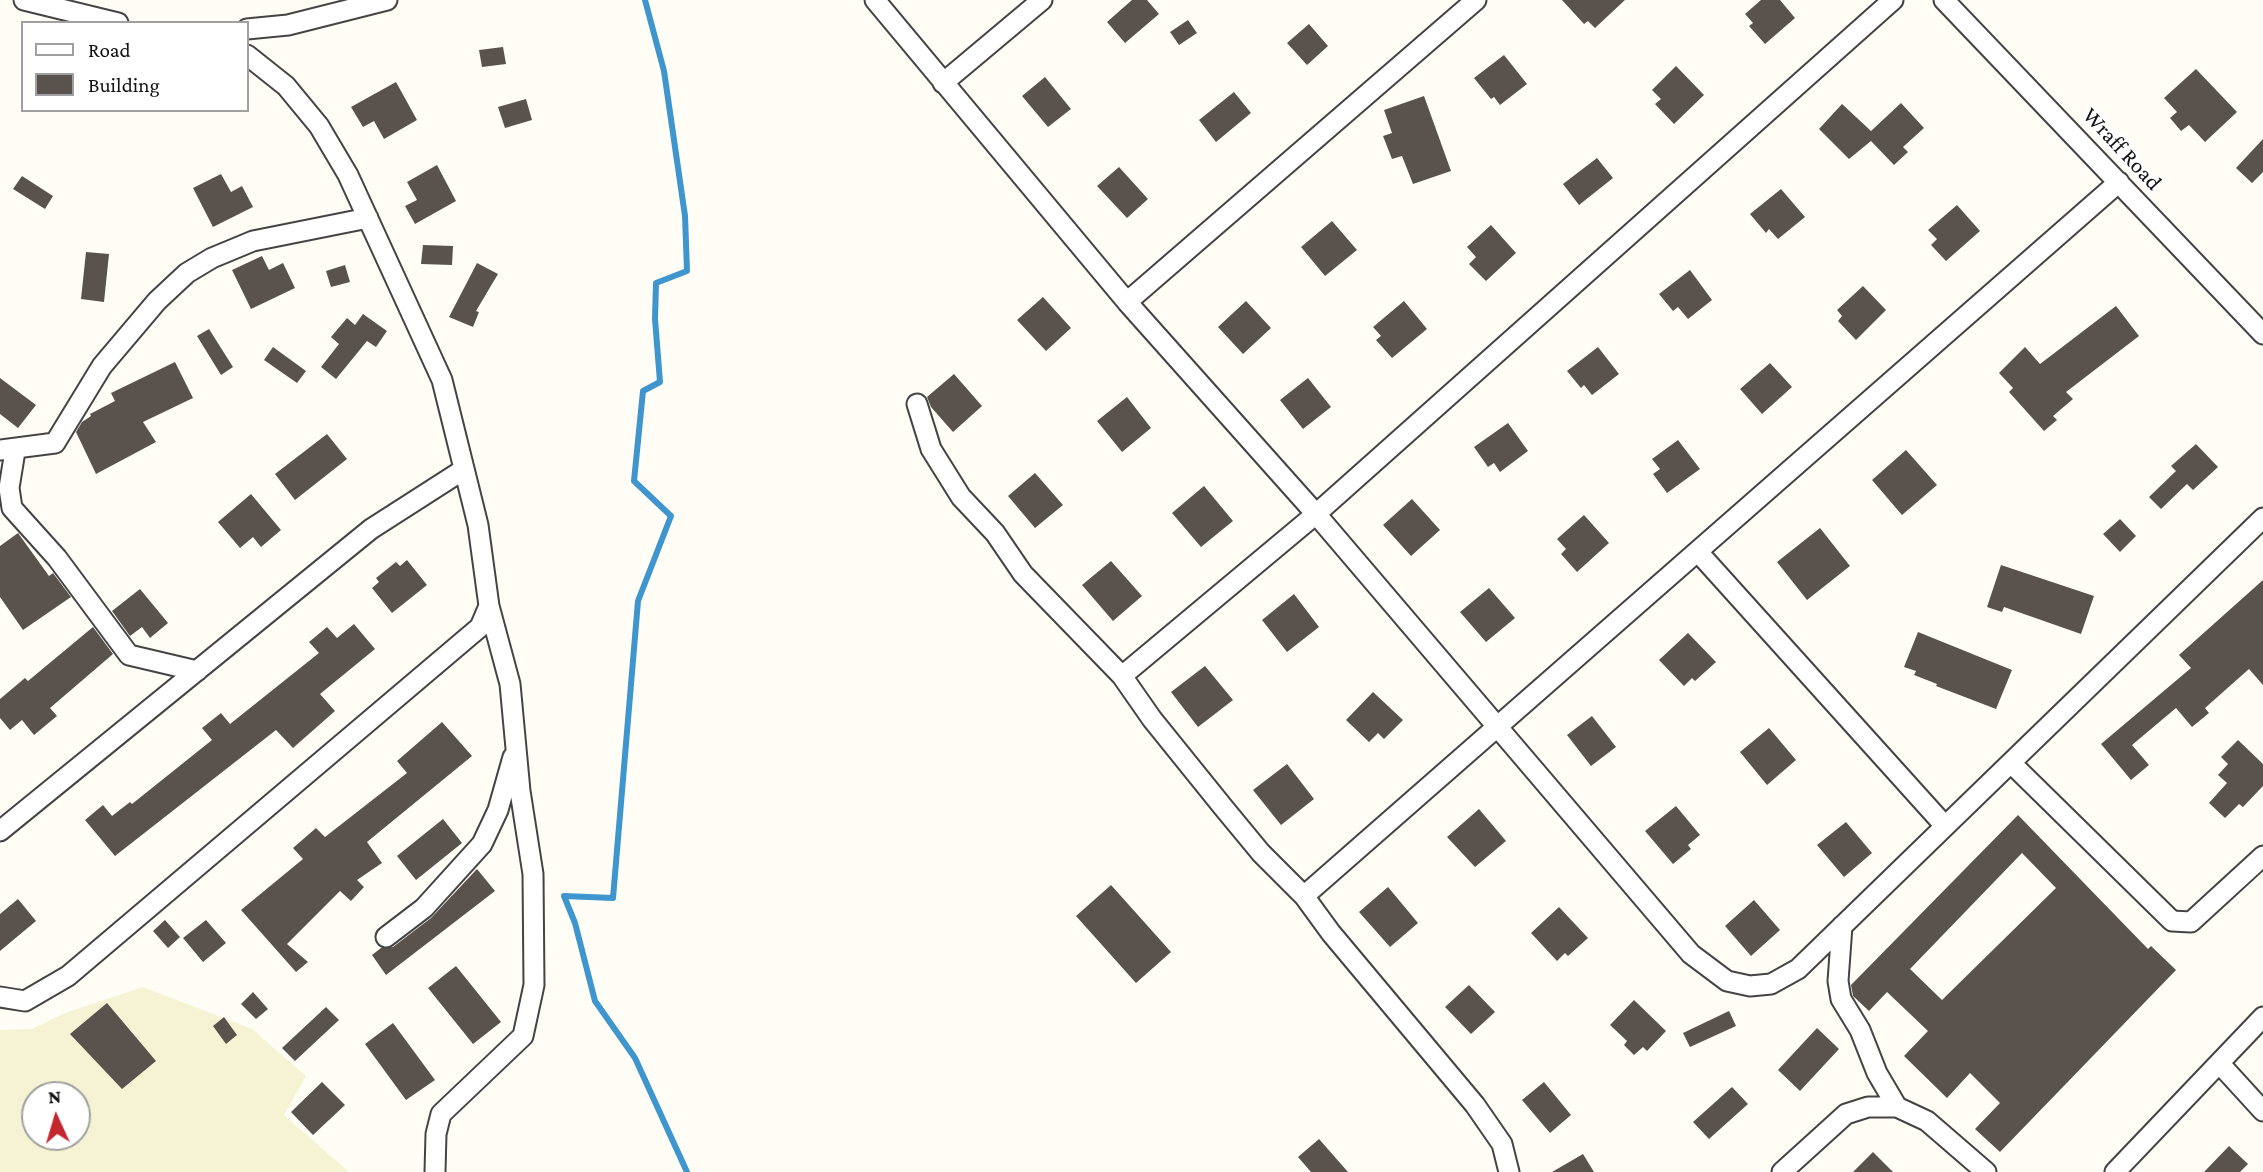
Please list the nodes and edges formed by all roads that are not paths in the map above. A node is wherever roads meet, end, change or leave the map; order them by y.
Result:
1 (24, 0) edge
2 (387, 0) edge
3 (875, 0) edge
4 (1042, 0) edge
5 (1476, 0) edge
6 (1893, 0) edge
7 (1944, 0) edge
8 (55, 4) edge
9 (111, 21) edge
10 (248, 29) edge
11 (248, 56) edge
12 (943, 83) junction
13 (2119, 182) junction
14 (368, 218) junction
15 (1127, 302) junction
16 (2263, 334) edge
17 (917, 404) dead end
18 (8, 451) edge
19 (463, 470) junction
20 (1316, 514) junction
21 (2263, 518) edge
22 (1698, 552) junction
23 (489, 606) junction
24 (197, 671) junction
25 (1122, 676) junction
26 (1496, 729) junction
27 (516, 747) junction
28 (2011, 762) junction
29 (1945, 826) junction
30 (0, 831) edge
31 (2263, 856) edge
32 (1304, 896) junction
33 (1842, 926) junction
34 (386, 937) dead end
35 (0, 997) edge
36 (2263, 1017) edge
37 (2220, 1064) junction
38 (1877, 1073) junction
39 (1897, 1107) junction
40 (1861, 1109) junction
41 (2263, 1111) edge
42 (435, 1172) edge
43 (1509, 1172) edge
44 (1782, 1172) edge
45 (1986, 1172) edge
46 (2115, 1172) edge

1 - 8 street
2 - 10 street
3 - 12 street
4 - 12 street
5 - 15 street
6 - 20 street
7 - 13 street, Wraff Road
8 - 9 street
11 - 14 street
12 - 15 street
13 - 16 street, Wraff Road
13 - 22 street
14 - 18 street
14 - 19 street
15 - 20 street
17 - 25 street
18 - 24 street
19 - 23 street
19 - 24 street
20 - 25 street
20 - 26 street
21 - 28 street
22 - 26 street
22 - 29 street
23 - 27 street
23 - 35 street
24 - 30 street
25 - 32 street
26 - 32 street
26 - 33 street
27 - 34 street
27 - 42 street
28 - 29 street
28 - 31 street
29 - 33 street
32 - 43 street
33 - 38 street
36 - 37 street
37 - 41 street
37 - 46 street
38 - 39 street
38 - 40 street
39 - 40 street
39 - 45 street
40 - 44 street

